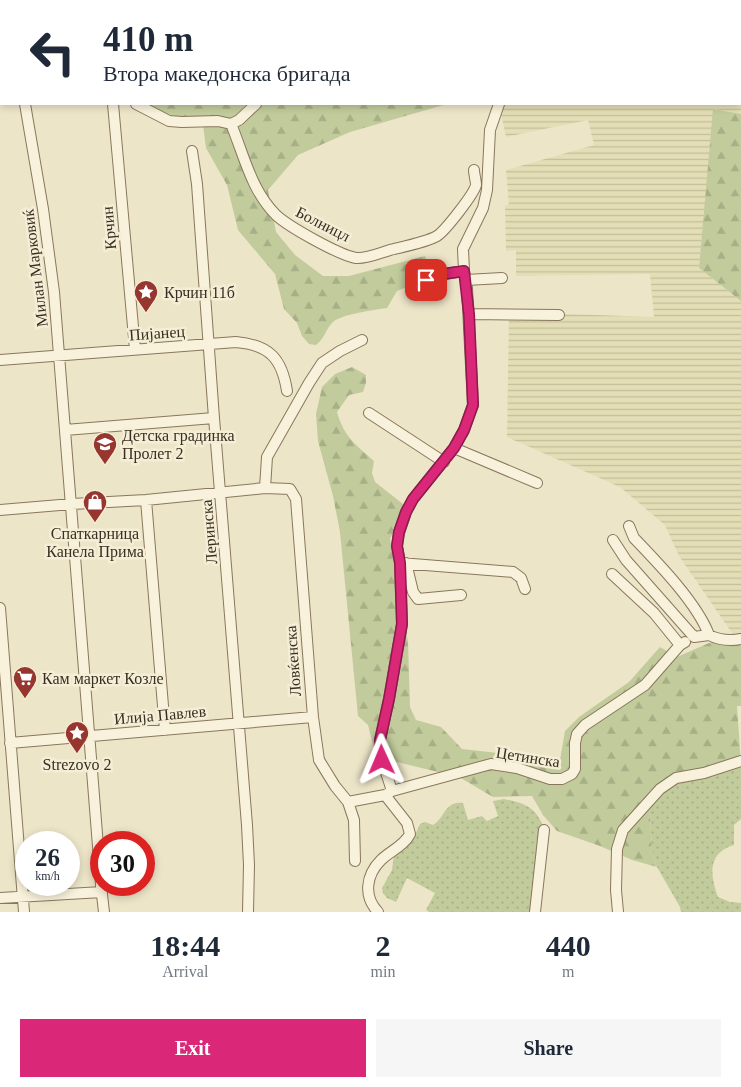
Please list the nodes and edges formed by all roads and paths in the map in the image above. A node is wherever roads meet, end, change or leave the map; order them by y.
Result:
1 (26, 105) edge
2 (113, 105) edge
3 (138, 105) edge
4 (255, 105) edge
5 (499, 105) edge
6 (231, 124) junction
7 (192, 151) dead end
8 (474, 170) dead end
9 (465, 276) junction
10 (502, 278) dead end
11 (415, 285) dead end
12 (469, 314) junction
13 (558, 315) dead end
14 (362, 340) dead end
15 (209, 344) junction
16 (135, 349) junction
17 (59, 356) junction
18 (0, 360) edge
19 (287, 391) dead end
20 (369, 413) dead end
21 (214, 418) junction
22 (65, 430) junction
23 (454, 448) junction
24 (444, 462) junction
25 (537, 483) dead end
26 (265, 488) junction
27 (220, 492) junction
28 (146, 500) junction
29 (72, 504) junction
30 (0, 510) edge
31 (630, 526) dead end
32 (614, 540) dead end
33 (403, 563) junction
34 (612, 574) dead end
35 (525, 589) dead end
36 (461, 595) dead end
37 (0, 608) edge
38 (709, 635) junction
39 (694, 637) junction
40 (741, 639) edge
41 (680, 644) junction
42 (313, 717) junction
43 (240, 723) junction
44 (165, 730) junction
45 (89, 737) junction
46 (10, 744) junction
47 (741, 762) edge
48 (388, 793) junction
49 (351, 807) junction
50 (544, 830) dead end
51 (17, 831) edge
52 (97, 831) edge
53 (355, 861) dead end
54 (22, 896) joint
55 (102, 896) edge
56 (0, 898) edge
57 (24, 912) edge
58 (104, 912) edge
59 (248, 912) edge
60 (378, 912) edge
61 (535, 912) edge
62 (618, 912) edge

1 - 17 street, Милан Марковиќ
2 - 16 street, Крчин
3 - 6 street
4 - 6 street
5 - 9 street
6 - 8 street, Болницл
7 - 15 street, Леринска
9 - 10 street
9 - 11 street
9 - 12 street
12 - 13 street
12 - 23 street
14 - 26 street
15 - 16 street, Пијанец
15 - 19 street, Пијанец
15 - 21 street, Леринска
16 - 17 street, Пијанец
17 - 18 street, Пијанец
17 - 22 street, Милан Марковиќ
20 - 24 street
21 - 22 street
21 - 27 street, Леринска
22 - 29 street, Милан Марковиќ
23 - 24 street
23 - 25 street
24 - 33 street
26 - 27 street, Ловќенска
26 - 42 street, Ловќенска
27 - 28 street, Ловќенска
27 - 43 street, Леринска
28 - 29 street, Ловќенска
28 - 44 street
29 - 30 street, Ловќенска
29 - 45 street, Милан Марковиќ
31 - 38 street
32 - 39 street
33 - 35 street
33 - 36 street
33 - 48 street
34 - 41 street
37 - 46 street
38 - 39 street, Цетинска
38 - 40 street, Цетинска
39 - 41 street, Цетинска
41 - 48 street, Цетинска
42 - 43 street, Илија Павлев
42 - 49 street, Ловќенска
43 - 44 street, Илија Павлев
43 - 59 street, Леринска
44 - 45 street, Илија Павлев
45 - 46 street, Илија Павлев
45 - 52 street, Милан Марковиќ
46 - 51 street
47 - 62 street
48 - 49 street
48 - 60 street
49 - 53 street
50 - 61 street
54 - 56 street
54 - 57 street
55 - 58 street, Милан Марковиќ

